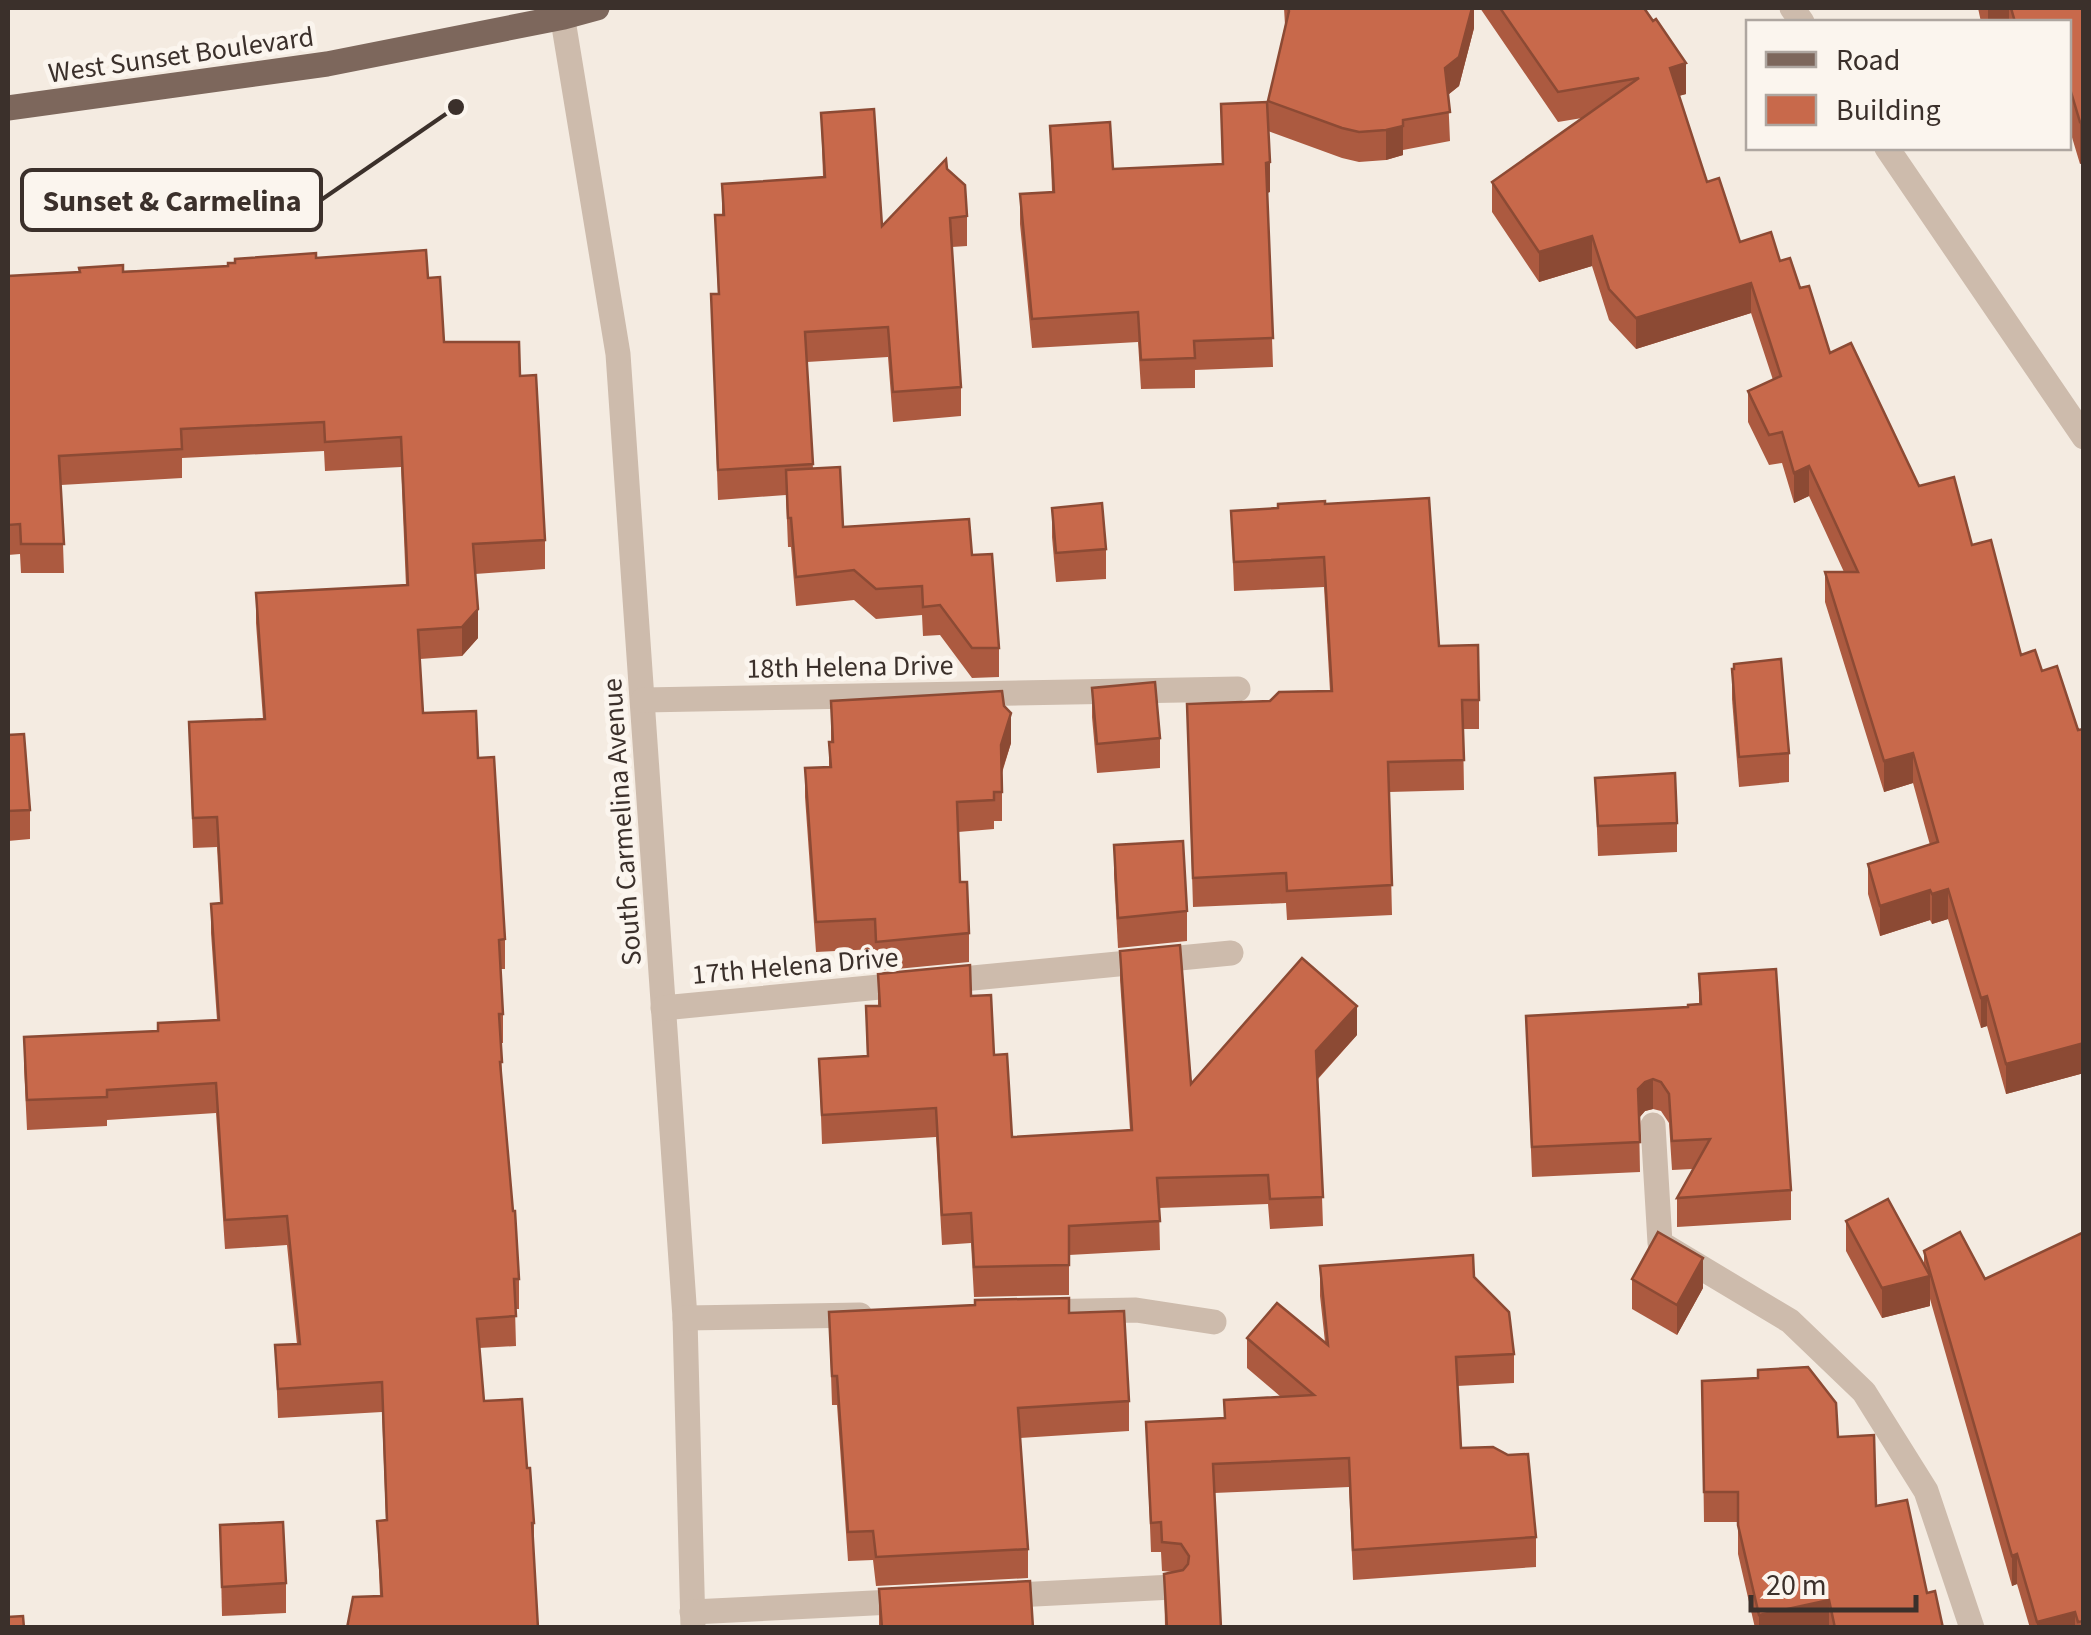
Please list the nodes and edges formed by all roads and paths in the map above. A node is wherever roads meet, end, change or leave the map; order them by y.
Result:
1 (597, 8) edge
2 (562, 12) edge
3 (8, 108) edge
4 (1888, 150) edge
5 (2084, 436) edge
6 (1238, 689) dead end
7 (643, 700) junction
8 (1231, 953) dead end
9 (664, 1008) junction
10 (1654, 1125) dead end
11 (1018, 1312) edge
12 (881, 1314) edge
13 (685, 1318) junction
14 (1214, 1322) dead end
15 (1172, 1587) edge
16 (980, 1597) edge
17 (942, 1599) edge
18 (692, 1620) edge
19 (1972, 1628) edge

1 - 2 main road, West Sunset Boulevard
2 - 3 main road, West Sunset Boulevard
2 - 7 street, South Carmelina Avenue
4 - 5 street
6 - 7 street, 18th Helena Drive
7 - 9 street, South Carmelina Avenue
8 - 9 street, 17th Helena Drive
9 - 13 street, South Carmelina Avenue
10 - 19 street
11 - 14 street
12 - 13 street
13 - 18 street, South Carmelina Avenue
15 - 16 street
17 - 18 street

